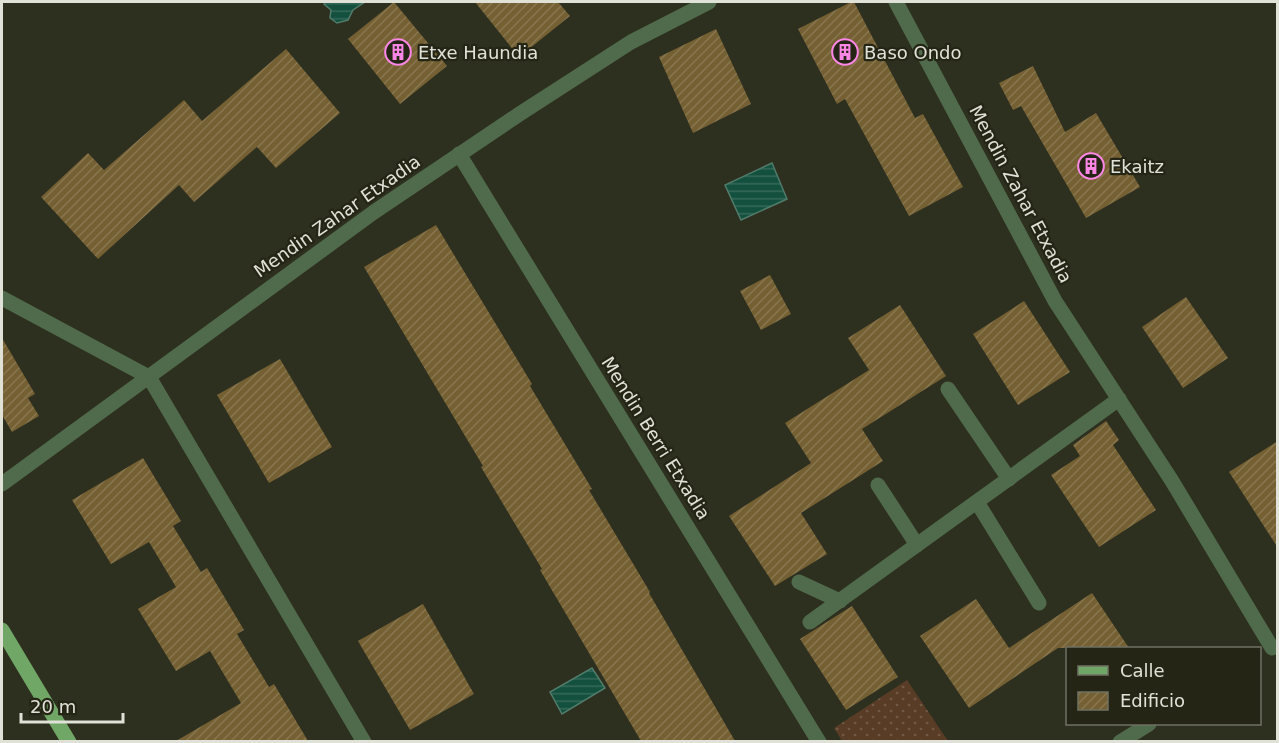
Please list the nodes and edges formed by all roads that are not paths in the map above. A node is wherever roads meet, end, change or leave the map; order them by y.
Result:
1 (709, 2) edge
2 (896, 2) edge
3 (459, 154) junction
4 (2, 298) edge
5 (148, 377) junction
6 (948, 389) dead end
7 (1119, 399) junction
8 (1009, 479) junction
9 (2, 483) edge
10 (878, 485) dead end
11 (977, 502) junction
12 (917, 545) junction
13 (799, 582) dead end
14 (840, 601) junction
15 (1039, 603) dead end
16 (810, 622) dead end
17 (2, 630) edge
18 (1270, 649) edge
19 (1146, 725) edge
20 (69, 741) edge
21 (364, 741) edge
22 (819, 741) edge
23 (1120, 741) edge

1 - 3 street, Mendin Zahar Etxadia
2 - 7 street, Mendin Zahar Etxadia
3 - 5 street, Mendin Zahar Etxadia
3 - 22 street, Mendin Berri Etxadia
4 - 5 street
5 - 9 street, Mendin Zahar Etxadia
5 - 21 street
6 - 8 street
7 - 8 street
7 - 18 street, Mendin Zahar Etxadia
8 - 11 street
10 - 12 street
11 - 12 street
11 - 15 street
12 - 14 street
13 - 14 street
14 - 16 street
17 - 20 main road
19 - 23 street

